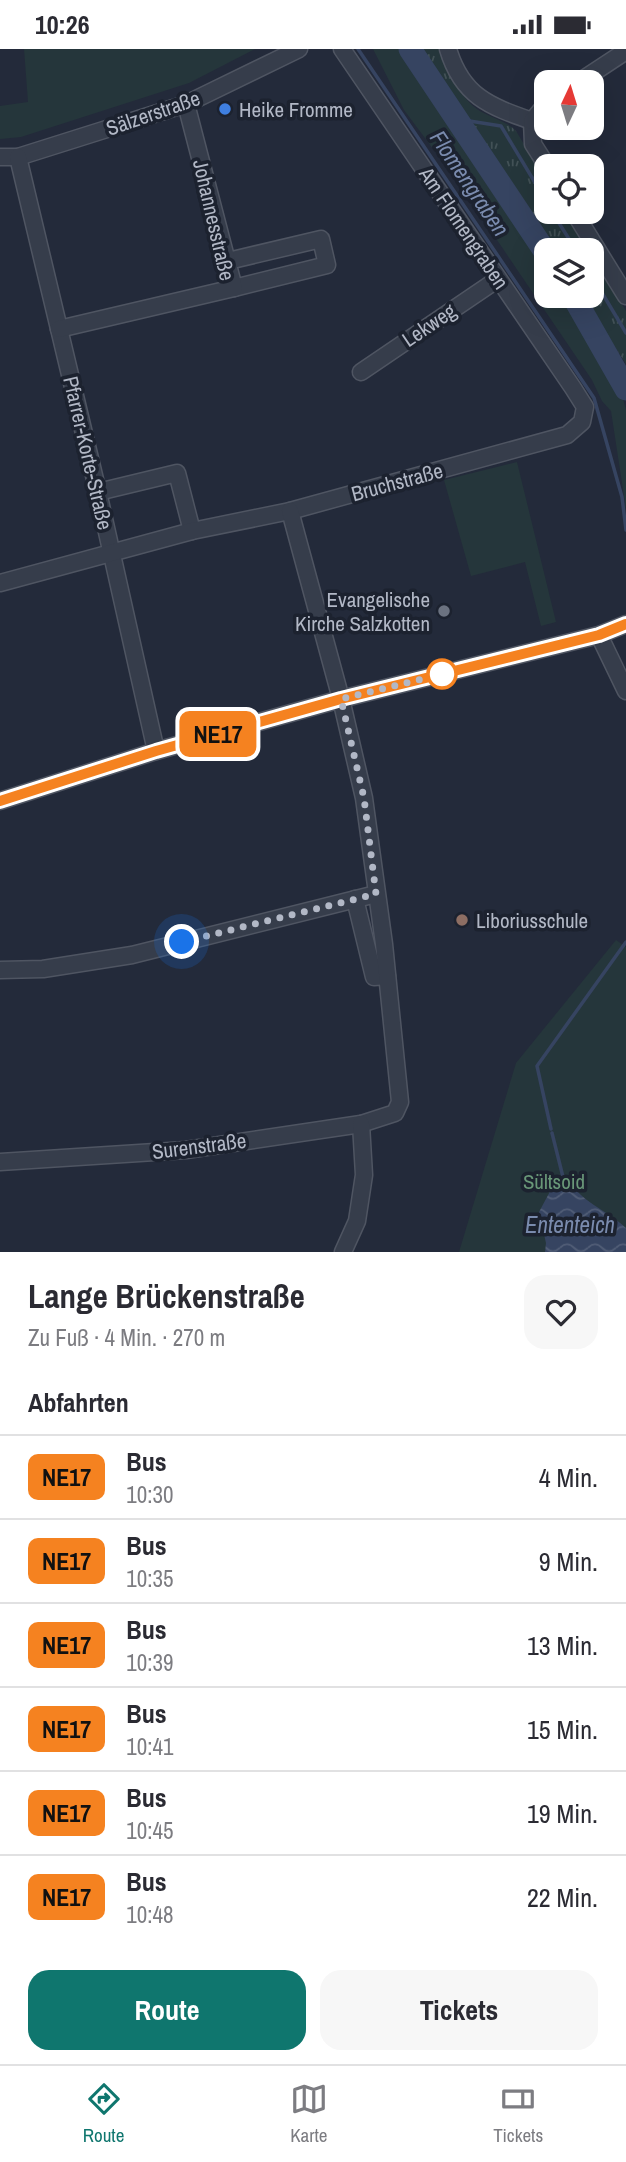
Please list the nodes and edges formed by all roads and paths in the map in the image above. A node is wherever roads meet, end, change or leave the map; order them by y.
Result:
1 (299, 49) edge
2 (342, 49) edge
3 (448, 49) edge
4 (626, 51) edge
5 (597, 70) edge
6 (186, 104) junction
7 (534, 119) edge
8 (532, 121) junction
9 (539, 154) edge
10 (0, 157) edge
11 (18, 157) junction
12 (582, 224) edge
13 (228, 261) junction
14 (498, 279) junction
15 (234, 288) junction
16 (626, 296) edge
17 (60, 329) junction
18 (360, 372) dead end
19 (585, 407) joint
20 (98, 492) junction
21 (290, 511) junction
22 (192, 531) junction
23 (111, 554) junction
24 (0, 583) edge
25 (626, 624) edge
26 (599, 635) junction
27 (626, 691) edge
28 (341, 699) junction
29 (156, 751) junction
30 (0, 801) edge
31 (376, 894) junction
32 (355, 899) junction
33 (0, 970) edge
34 (387, 976) junction
35 (361, 1124) junction
36 (0, 1162) edge
37 (342, 1252) edge

1 - 6 street, Sälzerstraße
2 - 14 street, Am Flomengraben
3 - 8 street
4 - 5 street
6 - 11 street, Sälzerstraße
6 - 13 street, Johannesstraße
7 - 8 street
8 - 9 street
10 - 11 street, Sälzerstraße
11 - 17 street, Pfarrer-Korte-Straße
12 - 16 street
13 - 15 street, Johannesstraße
13 - 15 street
14 - 18 street, Lekweg
14 - 19 street, Am Flomengraben
15 - 17 street, Johannesstraße
17 - 20 street, Pfarrer-Korte-Straße
19 - 21 street, Bruchstraße
20 - 22 street
20 - 23 street, Pfarrer-Korte-Straße
21 - 22 street, Bruchstraße
21 - 28 street
22 - 23 street, Bruchstraße
23 - 24 street, Bruchstraße
23 - 29 street, Pfarrer-Korte-Straße
25 - 26 street
26 - 27 street
26 - 28 street
28 - 29 street
28 - 31 street
29 - 30 street
31 - 32 street
31 - 34 street
32 - 33 street
32 - 34 street
34 - 35 street, Surenstraße
35 - 36 street, Surenstraße
35 - 37 street

